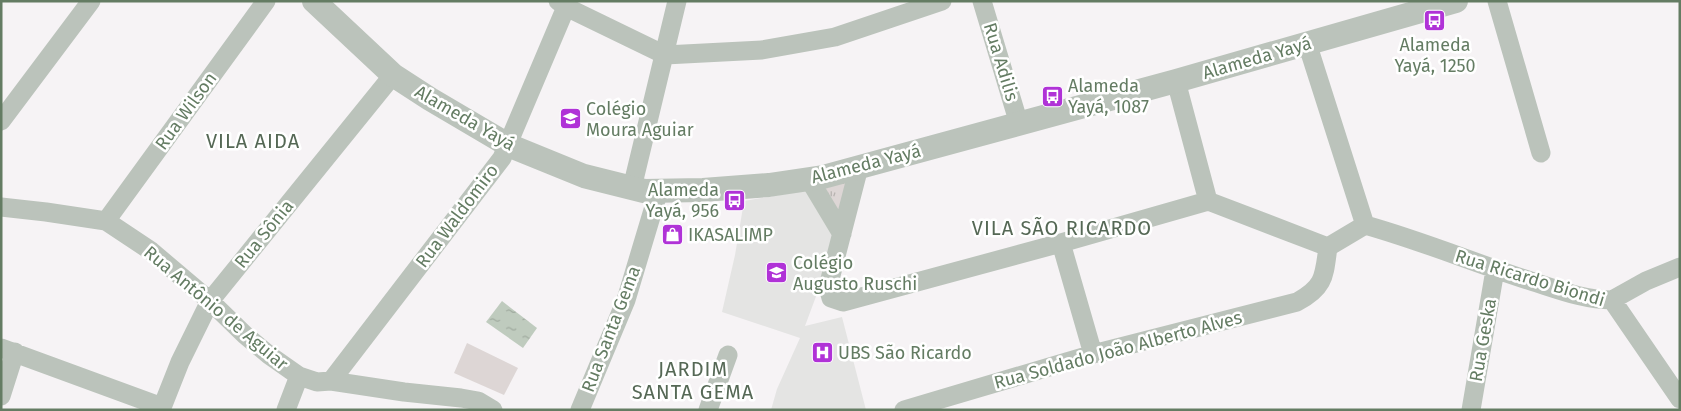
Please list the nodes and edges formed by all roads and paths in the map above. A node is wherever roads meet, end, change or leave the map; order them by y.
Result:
1 (90, 1) edge
2 (266, 1) edge
3 (314, 1) edge
4 (678, 1) edge
5 (942, 1) edge
6 (982, 1) edge
7 (1456, 1) edge
8 (1497, 1) edge
9 (562, 4) edge
10 (1307, 43) junction
11 (665, 55) junction
12 (393, 75) junction
13 (1176, 82) junction
14 (1, 121) edge
15 (1019, 124) junction
16 (508, 145) junction
17 (1541, 153) dead end
18 (859, 167) junction
19 (809, 179) junction
20 (632, 188) junction
21 (659, 190) junction
22 (1208, 201) junction
23 (1, 208) edge
24 (106, 221) junction
25 (1365, 225) junction
26 (842, 234) junction
27 (1061, 243) junction
28 (1328, 247) junction
29 (1680, 267) edge
30 (1495, 270) junction
31 (1612, 300) junction
32 (210, 301) junction
33 (8, 350) edge
34 (728, 354) dead end
35 (1093, 354) junction
36 (299, 376) junction
37 (331, 381) junction
38 (1, 396) edge
39 (1680, 399) edge
40 (162, 408) edge
41 (286, 410) edge
42 (493, 410) edge
43 (580, 410) edge
44 (708, 410) edge
45 (904, 410) edge
46 (1471, 410) edge

1 - 14 street
2 - 24 street, Rua Wilson
3 - 12 street, Alameda Yayá
4 - 11 street
5 - 11 street
6 - 15 street, Rua Adilis
7 - 10 street, Alameda Yayá
8 - 17 street
9 - 11 street
9 - 16 street, Rua Waldomiro
10 - 13 street, Alameda Yayá
10 - 25 street
11 - 20 street
12 - 16 street, Alameda Yayá
12 - 32 street, Rua Sônia
13 - 15 street, Alameda Yayá
13 - 22 street
15 - 18 street, Alameda Yayá
16 - 20 street, Alameda Yayá
16 - 37 street, Rua Waldomiro
18 - 19 street, Alameda Yayá
18 - 26 street
19 - 21 street, Alameda Yayá
19 - 26 street
20 - 21 street, Alameda Yayá
21 - 43 street, Rua Santa Gema
22 - 27 street
22 - 28 street
23 - 24 street, Rua Antônio de Aguiar
24 - 32 street, Rua Antônio de Aguiar
25 - 28 street
25 - 30 street, Rua Ricardo Biondi
26 - 27 street
27 - 35 street
28 - 35 street, Rua Soldado João Alberto Alves
29 - 31 street
30 - 31 street, Rua Ricardo Biondi
30 - 46 street, Rua Geska
31 - 39 street, Rua Ricardo Biondi
32 - 36 street, Rua Antônio de Aguiar
32 - 40 street, Rua Sônia
33 - 38 street
33 - 40 street
34 - 44 street
35 - 45 street, Rua Soldado João Alberto Alves
36 - 37 street, Rua Antônio de Aguiar
36 - 41 street
37 - 42 street, Rua Antônio de Aguiar

